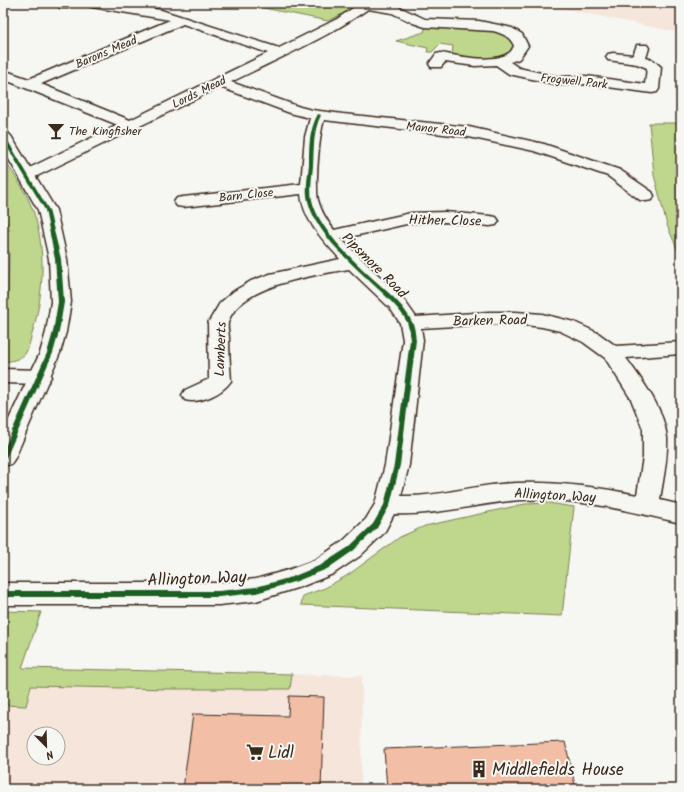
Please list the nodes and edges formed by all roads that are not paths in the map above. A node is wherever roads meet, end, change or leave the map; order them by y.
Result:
1 (92, 3) edge
2 (367, 4) edge
3 (182, 20) junction
4 (281, 53) junction
5 (441, 57) dead end
6 (613, 57) dead end
7 (499, 60) junction
8 (3, 74) edge
9 (219, 82) junction
10 (30, 84) junction
11 (319, 116) junction
12 (130, 125) junction
13 (3, 136) edge
14 (27, 175) junction
15 (310, 188) junction
16 (646, 196) dead end
17 (183, 202) dead end
18 (490, 221) dead end
19 (329, 236) junction
20 (355, 262) junction
21 (410, 323) junction
22 (681, 348) edge
23 (612, 353) junction
24 (3, 376) edge
25 (40, 377) junction
26 (193, 395) dead end
27 (3, 458) edge
28 (387, 506) junction
29 (647, 506) junction
30 (681, 514) edge
31 (3, 594) edge

1 - 3 street
2 - 4 street, Lords Mead
2 - 7 street
3 - 4 street
3 - 10 street, Barons Mead
4 - 9 street, Lords Mead
5 - 7 street
6 - 7 street, Frogwell Park
8 - 10 street
9 - 11 street, Manor Road
9 - 12 street, Lords Mead
10 - 12 street
11 - 15 street, Pipsmore Road
11 - 16 street, Manor Road
12 - 14 street, Lords Mead
13 - 14 street
14 - 25 street
15 - 17 street, Barn Close
15 - 19 street, Pipsmore Road
18 - 19 street, Hither Close
19 - 20 street, Pipsmore Road
20 - 21 street, Pipsmore Road
20 - 26 street, Lamberts
21 - 23 street, Barken Road
21 - 28 street, Pipsmore Road
22 - 23 street
23 - 29 street, Barken Road
24 - 25 street
25 - 27 street
28 - 29 street, Allington Way
28 - 31 street, Allington Way
29 - 30 street, Allington Way

